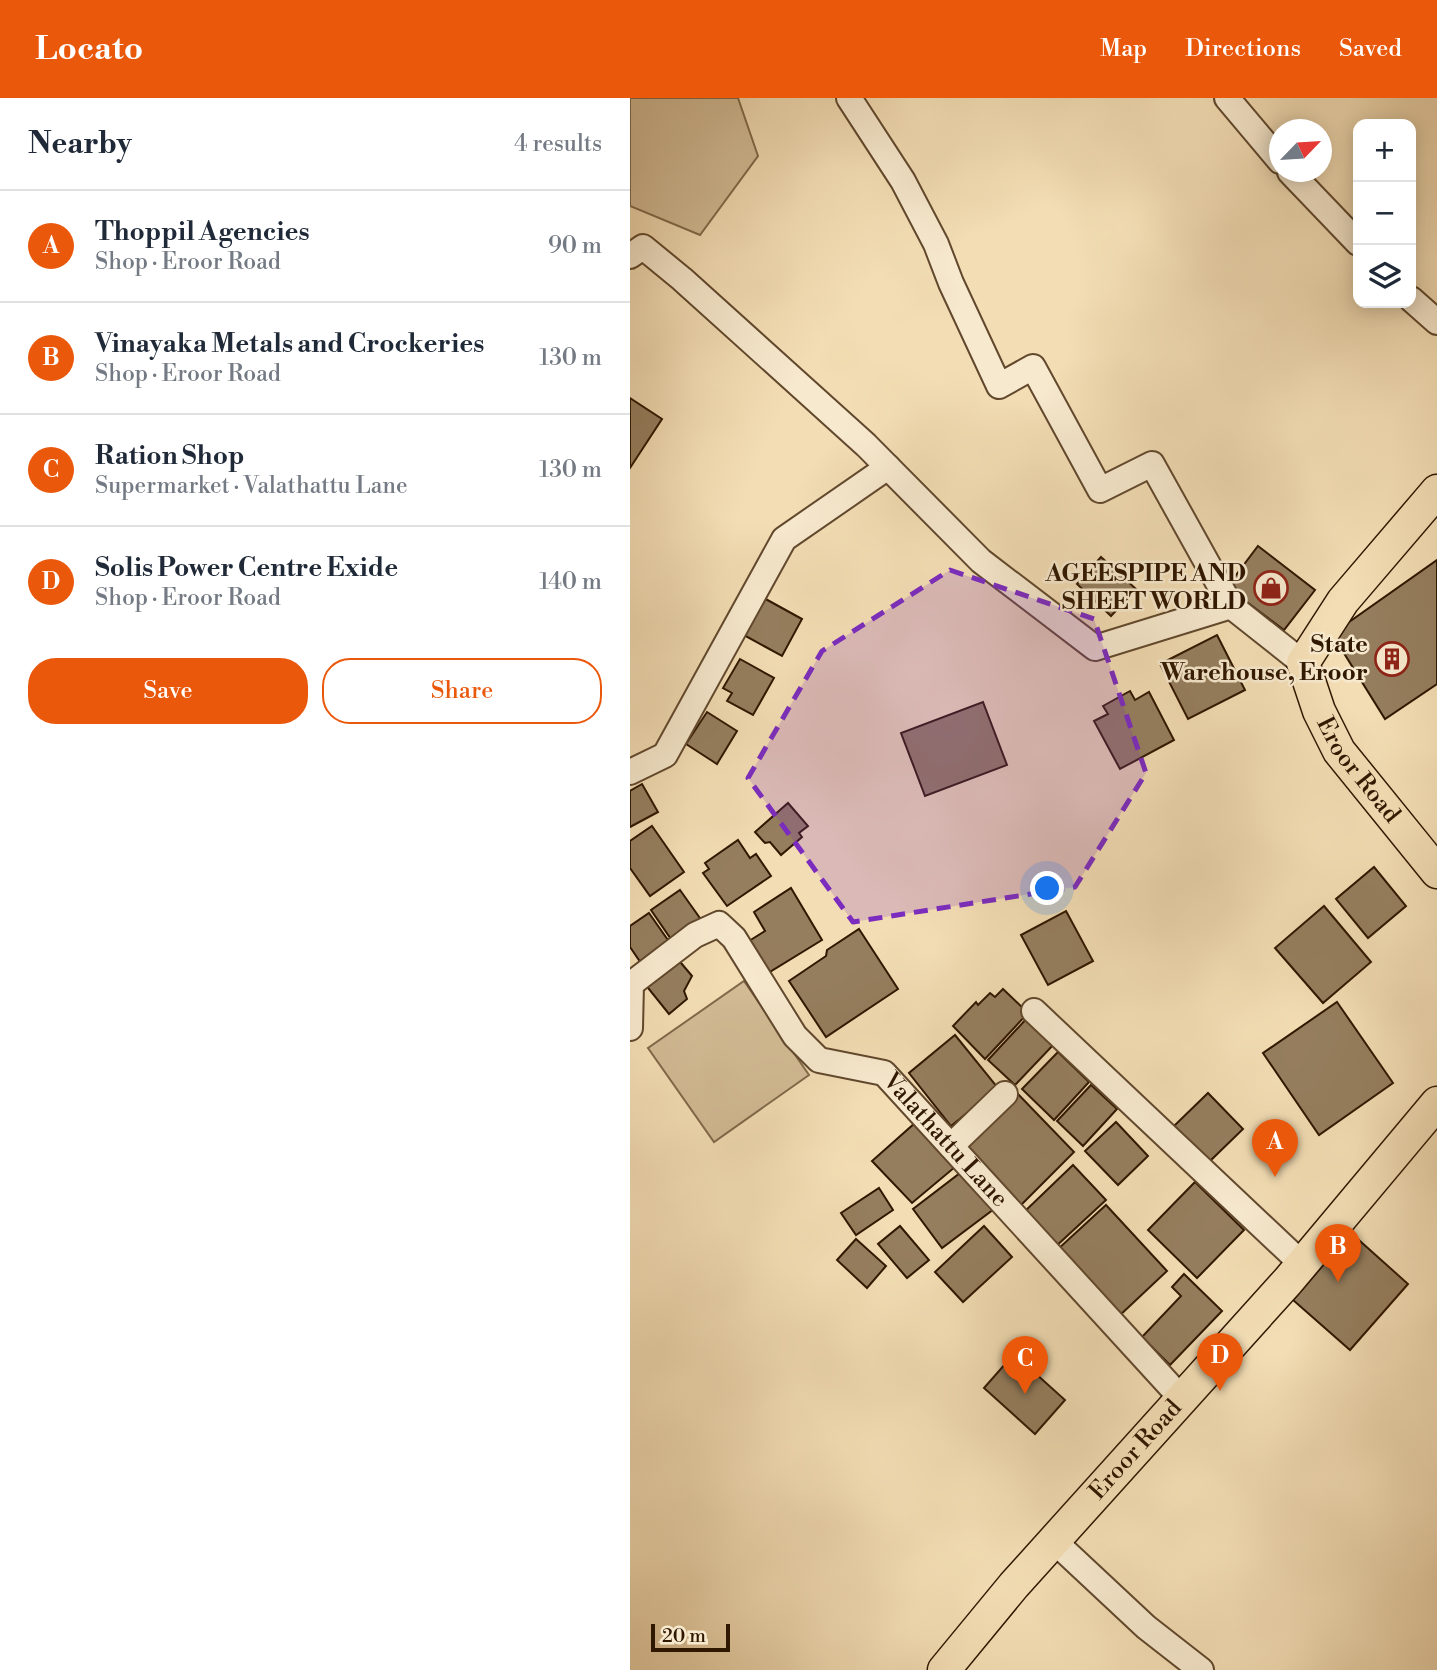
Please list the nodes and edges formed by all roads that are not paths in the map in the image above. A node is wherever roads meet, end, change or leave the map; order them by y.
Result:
1 (849, 98) edge
2 (1227, 98) edge
3 (1269, 149) edge
4 (1300, 182) edge
5 (1353, 238) edge
6 (630, 256) edge
7 (1416, 303) edge
8 (1437, 322) edge
9 (888, 467) junction
10 (1437, 491) edge
11 (1231, 606) junction
12 (1303, 663) junction
13 (630, 772) edge
14 (1437, 872) edge
15 (630, 984) edge
16 (1034, 1011) dead end
17 (630, 1028) edge
18 (1005, 1094) dead end
19 (1437, 1103) edge
20 (951, 1146) junction
21 (1303, 1264) junction
22 (1182, 1399) junction
23 (1054, 1541) junction
24 (944, 1670) edge
25 (1201, 1670) edge

1 - 11 street
2 - 3 street
4 - 5 street
6 - 9 street
7 - 8 street
9 - 11 street
9 - 13 street
10 - 12 main road
11 - 12 street
12 - 14 main road, Eroor Road
15 - 17 street, Valathattu Lane
15 - 20 street, Valathattu Lane
16 - 21 street
18 - 20 street
19 - 21 main road, Eroor Road
20 - 22 street, Valathattu Lane
21 - 22 main road, Eroor Road
22 - 23 main road, Eroor Road
23 - 24 main road, Eroor Road
23 - 25 street

